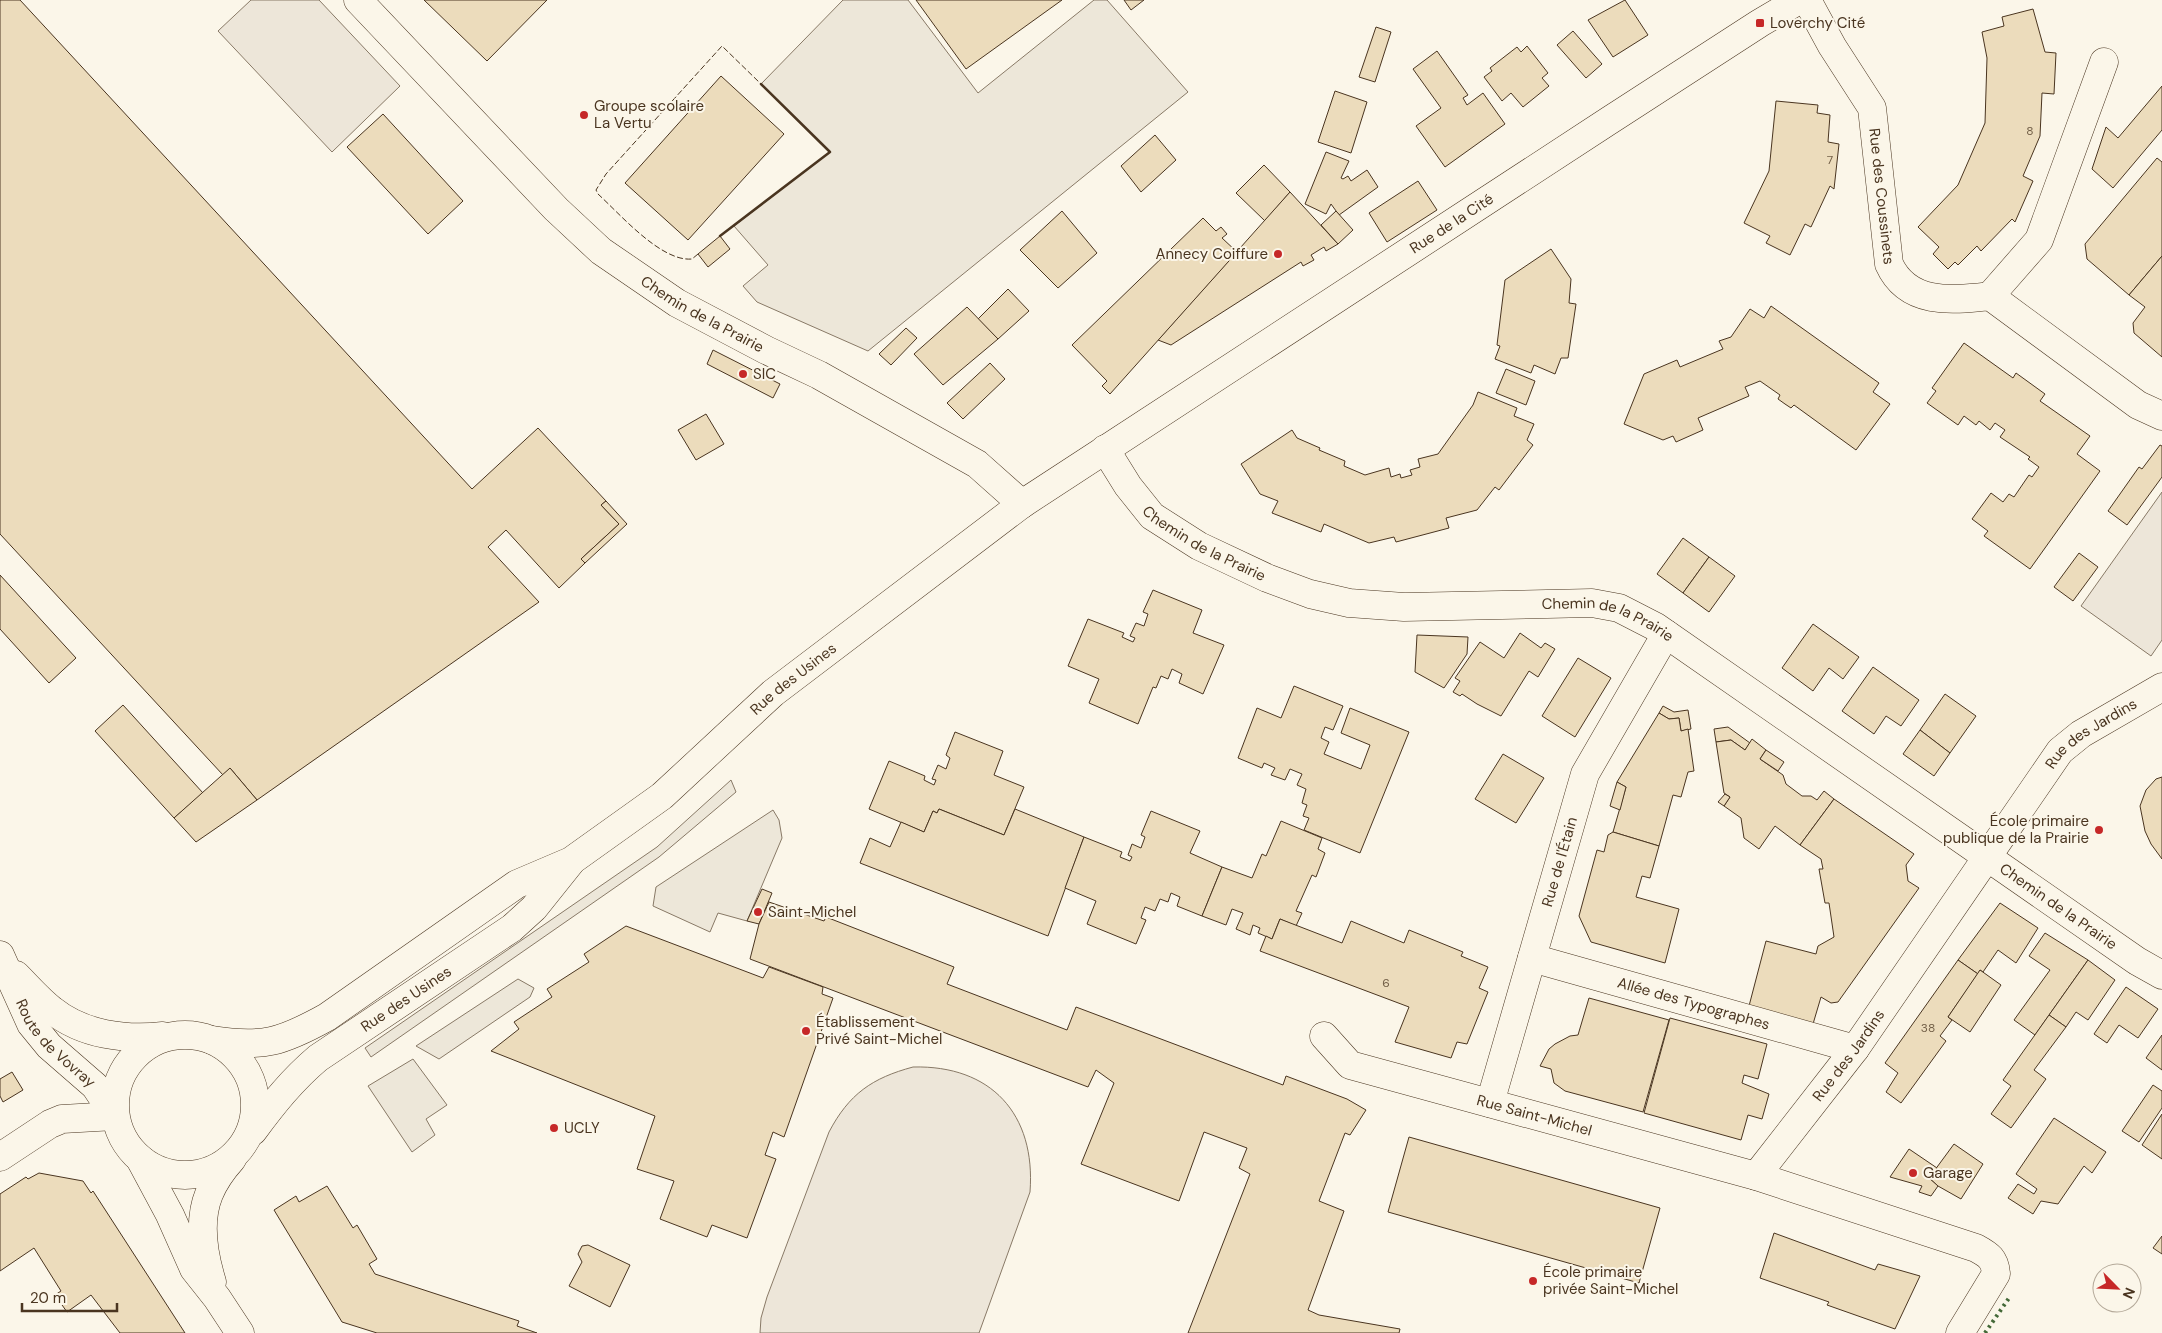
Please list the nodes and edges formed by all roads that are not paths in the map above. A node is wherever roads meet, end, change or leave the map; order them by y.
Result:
1 (358, 0) edge
2 (1799, 0) edge
3 (1807, 0) edge
4 (2104, 62) dead end
5 (1990, 296) junction
6 (2162, 416) edge
7 (1105, 449) junction
8 (1022, 504) junction
9 (1666, 634) junction
10 (2162, 687) edge
11 (1987, 858) junction
12 (571, 861) junction
13 (1532, 958) junction
14 (3, 960) edge
15 (2162, 975) edge
16 (171, 1036) junction
17 (1324, 1036) dead end
18 (212, 1040) junction
19 (1855, 1048) junction
20 (1490, 1103) junction
21 (115, 1116) junction
22 (240, 1148) junction
23 (0, 1157) edge
24 (140, 1159) junction
25 (1756, 1176) junction
26 (217, 1298) junction
27 (240, 1333) edge
28 (1960, 1333) edge

1 - 8 street, Chemin de la Prairie
2 - 7 street, Rue de la Cité
3 - 5 street, Rue des Coussinets
4 - 5 street
5 - 6 street
7 - 8 street
7 - 9 street, Chemin de la Prairie
8 - 12 street, Rue des Usines
9 - 11 street, Chemin de la Prairie
9 - 13 street, Rue de l'Étain
10 - 11 street, Rue des Jardins
11 - 15 street, Chemin de la Prairie
11 - 19 street, Rue des Jardins
12 - 18 street, Rue des Usines
12 - 22 street, Rue des Usines
13 - 19 street, Allée des Typographes
13 - 20 street, Rue de l'Étain
14 - 16 street, Route de Vovray
14 - 21 street, Route de Vovray
16 - 18 street
16 - 21 street
17 - 20 street, Rue Saint-Michel
18 - 22 street
19 - 25 street, Rue des Jardins
20 - 25 street, Rue Saint-Michel
21 - 23 street
21 - 24 street
22 - 24 street
22 - 26 street, Rue des Usines
24 - 26 street
25 - 28 street
26 - 27 street

